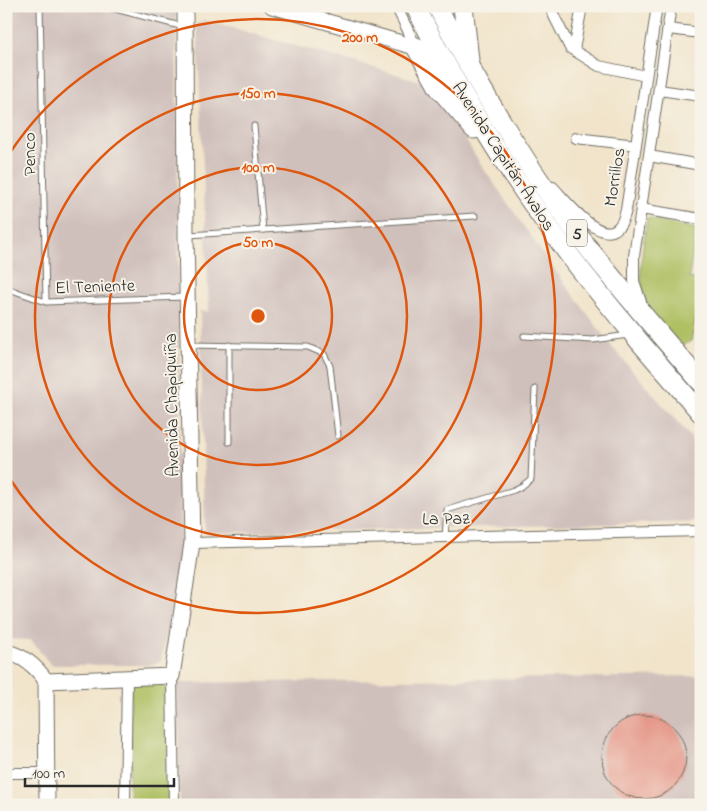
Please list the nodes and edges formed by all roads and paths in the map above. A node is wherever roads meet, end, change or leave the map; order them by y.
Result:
1 (40, 6) edge
2 (104, 6) edge
3 (185, 6) edge
4 (272, 6) edge
5 (396, 6) edge
6 (415, 6) edge
7 (437, 6) edge
8 (463, 6) edge
9 (549, 6) edge
10 (582, 6) edge
11 (656, 6) edge
12 (671, 6) edge
13 (186, 27) junction
14 (668, 29) junction
15 (701, 33) edge
16 (416, 47) junction
17 (438, 50) junction
18 (574, 50) junction
19 (471, 71) junction
20 (646, 76) junction
21 (659, 90) junction
22 (701, 96) edge
23 (254, 126) dead end
24 (576, 138) dead end
25 (636, 145) junction
26 (649, 156) junction
27 (524, 157) junction
28 (505, 162) junction
29 (701, 165) edge
30 (641, 209) junction
31 (475, 216) dead end
32 (701, 219) edge
33 (263, 230) junction
34 (186, 235) junction
35 (6, 288) edge
36 (187, 297) junction
37 (46, 302) junction
38 (656, 330) junction
39 (633, 334) junction
40 (524, 336) dead end
41 (188, 344) junction
42 (229, 345) junction
43 (701, 382) edge
44 (535, 389) dead end
45 (701, 413) edge
46 (338, 436) dead end
47 (229, 442) dead end
48 (701, 531) edge
49 (445, 537) junction
50 (192, 542) junction
51 (6, 652) edge
52 (172, 676) junction
53 (127, 678) junction
54 (46, 681) junction
55 (6, 772) edge
56 (47, 773) junction
57 (47, 805) edge
58 (125, 805) edge
59 (174, 805) edge

1 - 37 lane, Penco
2 - 13 lane
3 - 13 street, Avenida Chapiquiña
4 - 16 street
5 - 16 street
6 - 17 highway, Avenida Capitán Ávalos / 5
7 - 19 highway, Avenida Capitán Ávalos / 5
8 - 19 highway
9 - 18 street
10 - 18 street
11 - 20 street, Morrillos
12 - 14 street, Morrillos
13 - 34 street, Avenida Chapiquiña
14 - 15 street
14 - 21 street, Morrillos
16 - 17 street
16 - 28 highway
17 - 19 highway
17 - 28 highway, Avenida Capitán Ávalos / 5
18 - 20 street
19 - 27 highway, Avenida Capitán Ávalos / 5
20 - 25 street, Morrillos
21 - 22 street
21 - 26 street, Morrillos
23 - 33 lane
24 - 25 street
25 - 27 street, Morrillos
26 - 29 street
26 - 30 street, Morrillos
27 - 38 highway, Avenida Capitán Ávalos / 5
28 - 39 highway, Avenida Capitán Ávalos / 5
30 - 32 street
30 - 38 street, Morrillos
31 - 33 lane
33 - 34 lane
34 - 36 street, Avenida Chapiquiña
35 - 37 lane, El Teniente
36 - 37 lane, El Teniente
36 - 41 street, Avenida Chapiquiña
38 - 43 highway, Avenida Capitán Ávalos / 5
39 - 40 lane
39 - 45 highway, Avenida Capitán Ávalos / 5
41 - 42 lane
41 - 50 street, Avenida Chapiquiña
42 - 46 lane
42 - 47 lane
44 - 49 lane
48 - 49 street, La Paz
49 - 50 street, La Paz
50 - 52 street, Avenida Chapiquiña
51 - 54 street
52 - 53 street
52 - 59 street
53 - 54 street
53 - 58 street
54 - 56 street
55 - 56 street
56 - 57 street

